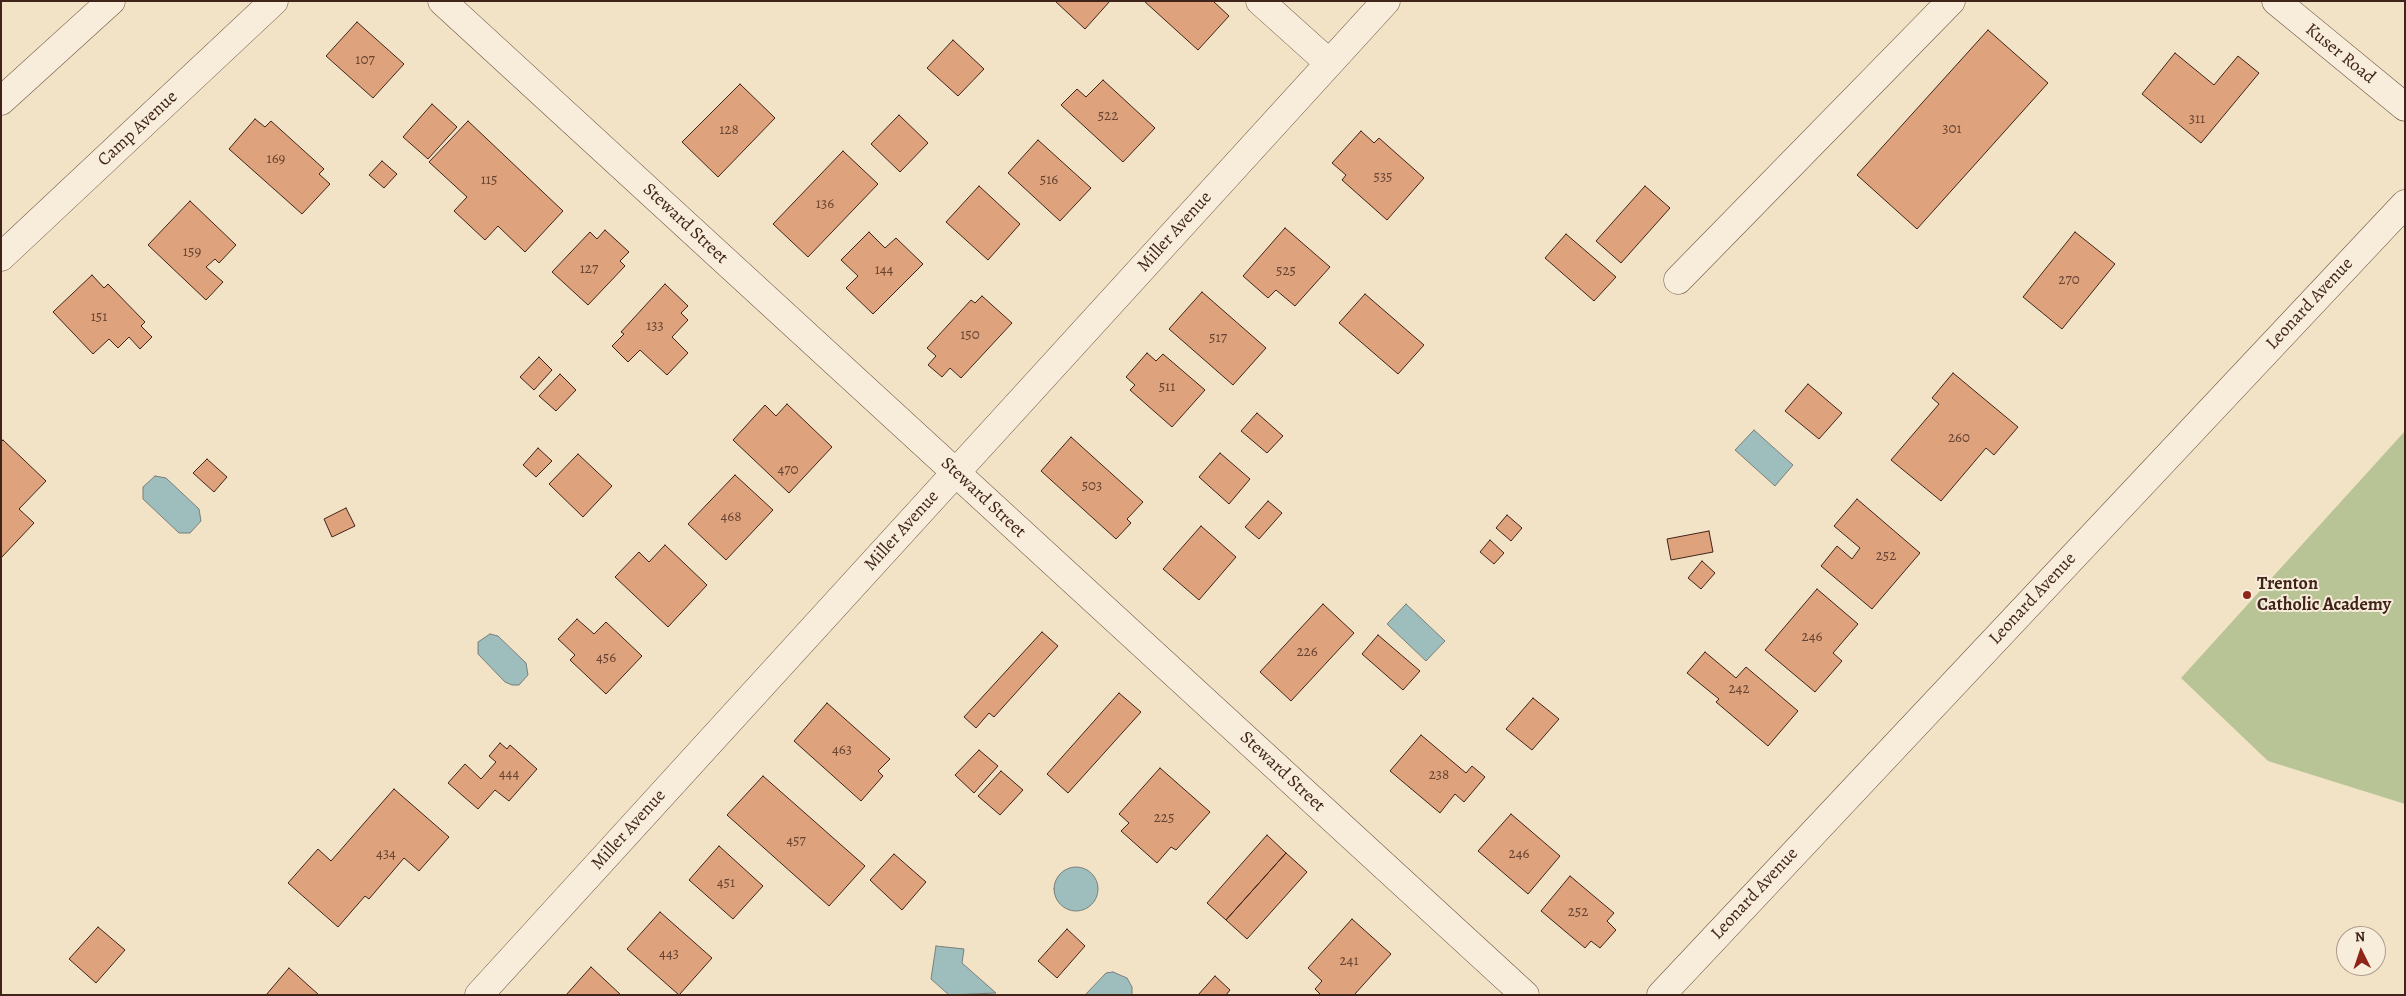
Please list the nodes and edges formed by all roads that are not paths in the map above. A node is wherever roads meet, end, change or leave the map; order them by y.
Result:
1 (111, 1) edge
2 (274, 1) edge
3 (442, 1) edge
4 (1260, 1) edge
5 (1386, 1) edge
6 (1951, 1) edge
7 (2276, 1) edge
8 (1329, 63) junction
9 (1, 101) edge
10 (2405, 107) edge
11 (2405, 204) edge
12 (1, 257) edge
13 (1678, 280) dead end
14 (956, 472) junction
15 (479, 995) edge
16 (1525, 995) edge
17 (1661, 995) edge

1 - 9 street
2 - 12 street, Camp Avenue
3 - 14 street, Steward Street
4 - 8 street
5 - 8 street, Miller Avenue
6 - 13 street
7 - 10 street, Kuser Road
8 - 14 street, Miller Avenue
11 - 17 street, Leonard Avenue
14 - 15 street, Miller Avenue
14 - 16 street, Steward Street

